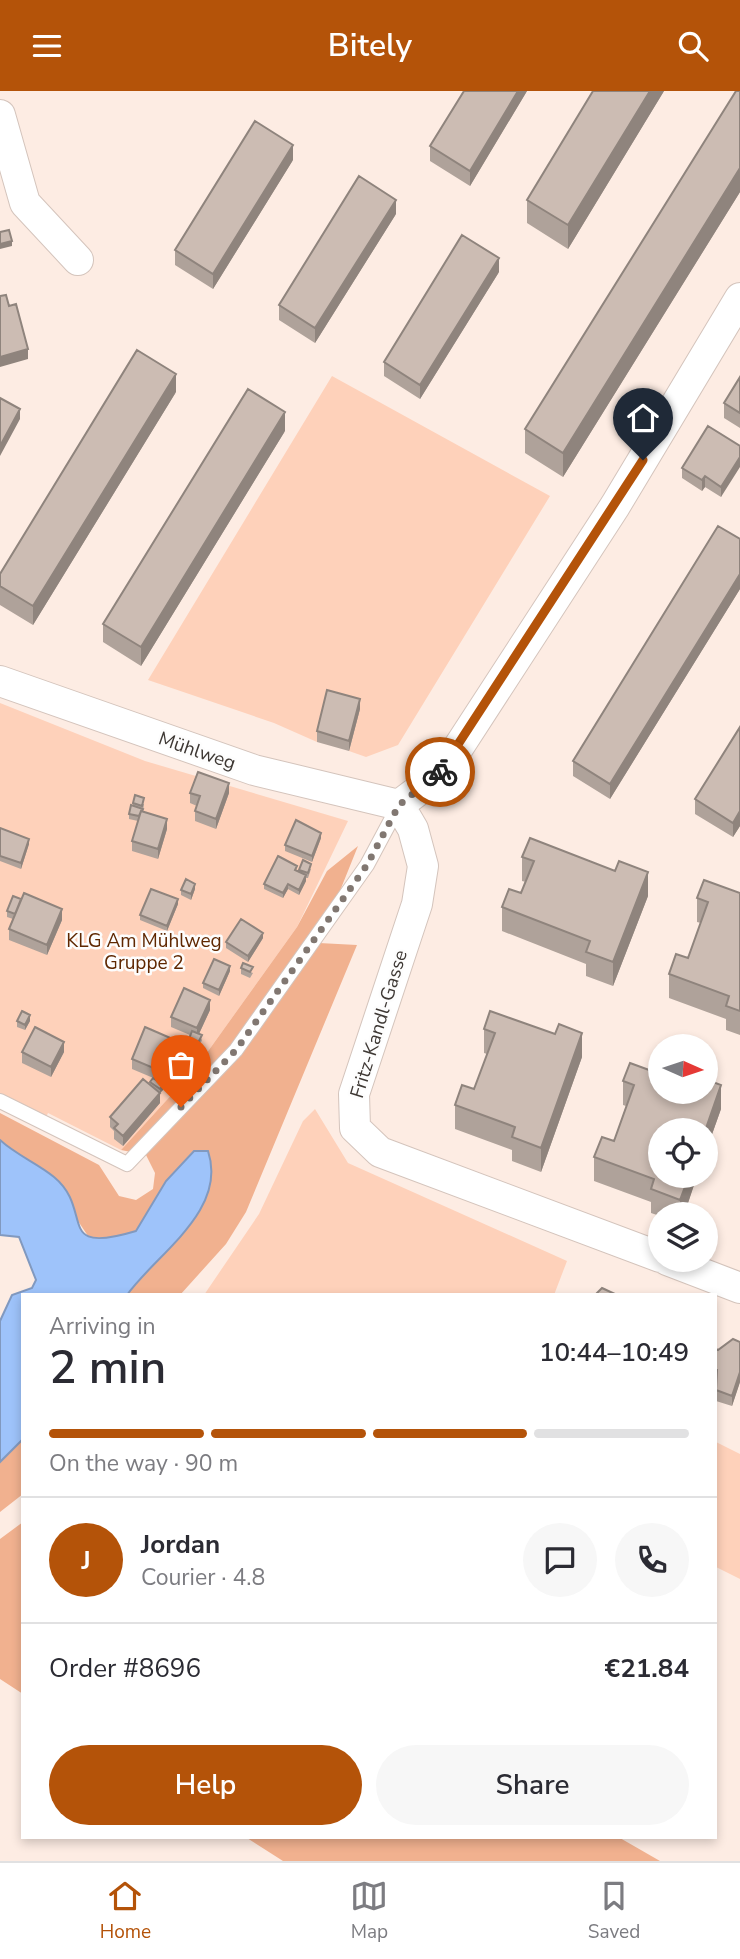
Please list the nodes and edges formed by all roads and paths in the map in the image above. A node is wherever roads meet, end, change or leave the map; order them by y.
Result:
1 (0, 115) edge
2 (78, 260) dead end
3 (740, 298) edge
4 (0, 681) edge
5 (399, 805) junction
6 (0, 1101) edge
7 (648, 1252) edge
8 (698, 1272) edge
9 (740, 1288) edge

1 - 2 street
3 - 5 street
4 - 5 street, Mühlweg
5 - 6 lane
5 - 7 street, Fritz-Kandl-Gasse
8 - 9 street

